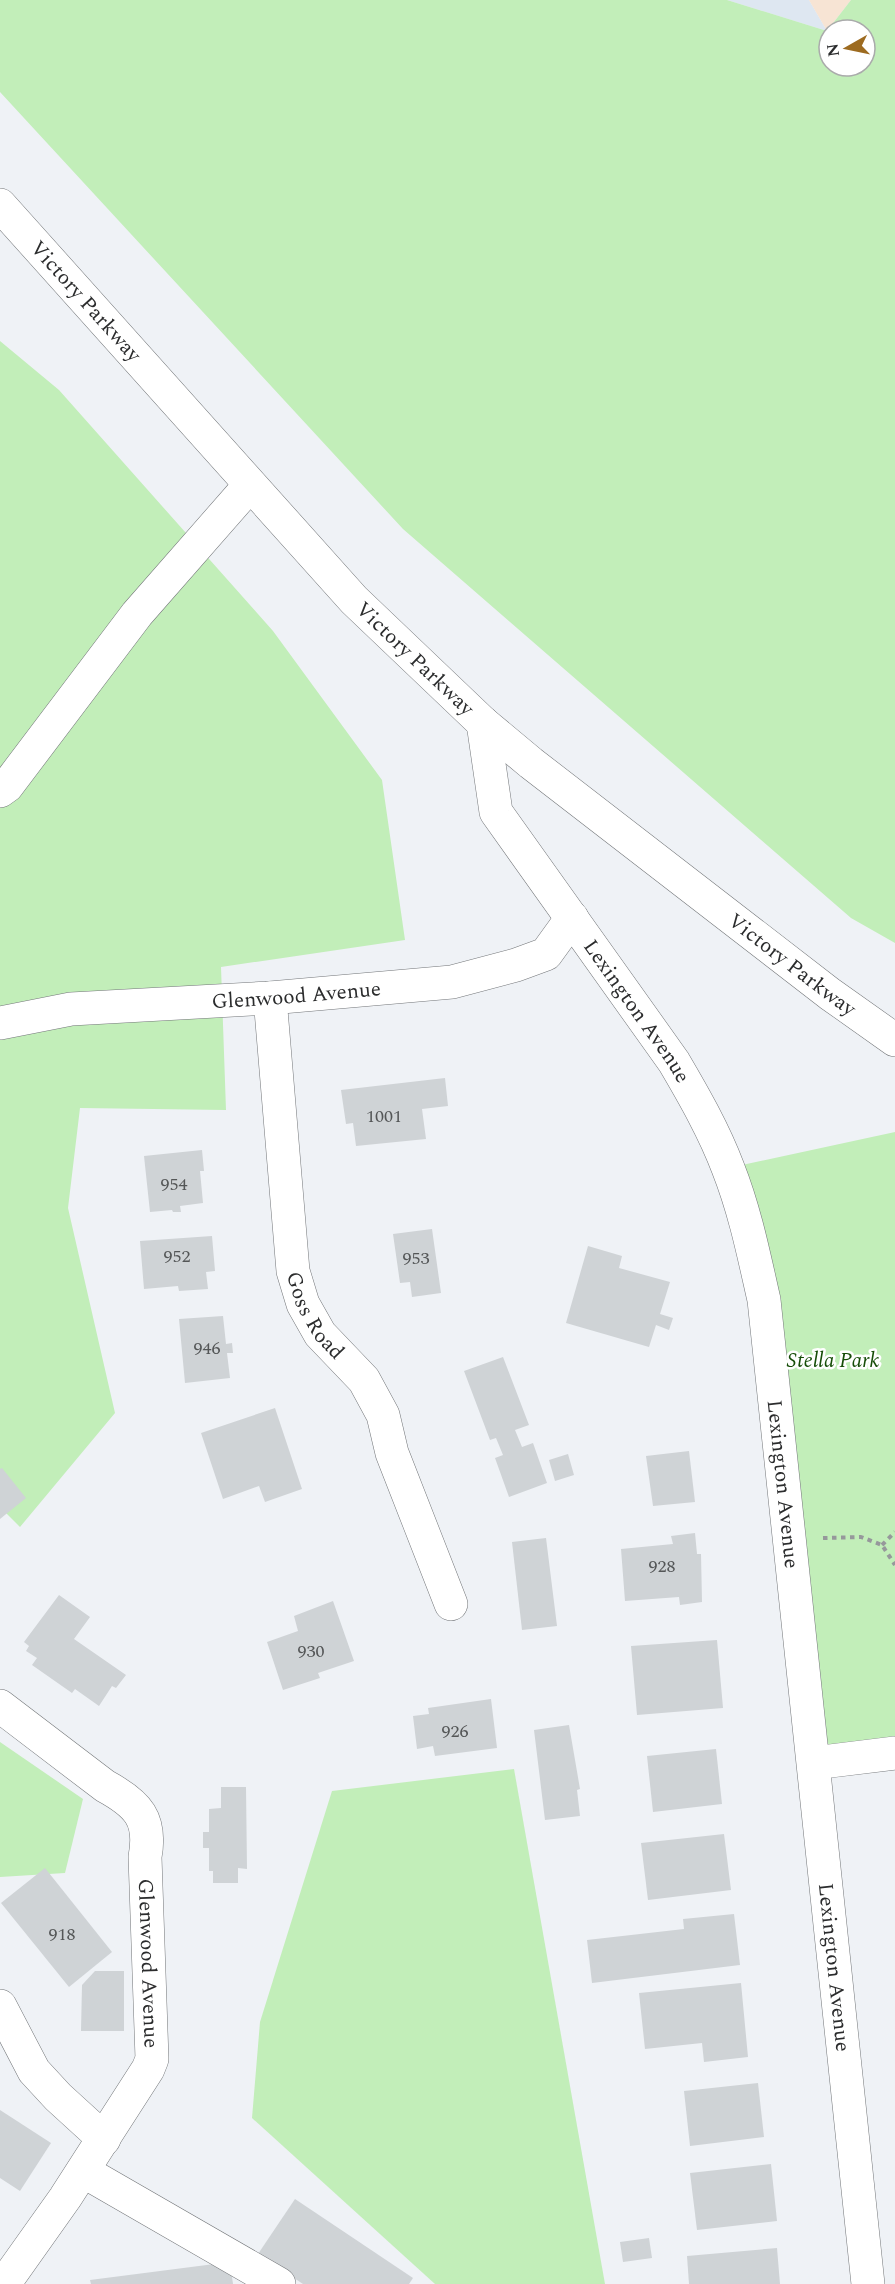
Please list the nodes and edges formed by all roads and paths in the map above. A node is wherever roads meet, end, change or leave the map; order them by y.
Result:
1 (0, 205) edge
2 (0, 227) edge
3 (31, 238) junction
4 (250, 485) junction
5 (483, 723) junction
6 (0, 791) edge
7 (572, 918) junction
8 (270, 998) junction
9 (0, 1023) edge
10 (895, 1040) edge
11 (895, 1532) edge
12 (790, 1540) junction
13 (882, 1545) junction
14 (895, 1565) edge
15 (451, 1604) dead end
16 (0, 1707) edge
17 (895, 1754) edge
18 (813, 1763) junction
19 (0, 2006) edge
20 (104, 2139) junction
21 (83, 2171) junction
22 (4, 2284) edge
23 (279, 2284) edge
24 (868, 2284) edge

1 - 3 street, Victory Parkway
2 - 3 street
3 - 4 street, Victory Parkway
4 - 5 street, Victory Parkway
4 - 6 street
5 - 7 street, Lexington Avenue
5 - 10 street, Victory Parkway
7 - 8 street, Glenwood Avenue
7 - 12 street, Lexington Avenue
8 - 9 street, Glenwood Avenue
8 - 15 street, Goss Road
11 - 13 path
12 - 13 path
12 - 18 street, Lexington Avenue
13 - 14 path
16 - 20 street, Glenwood Avenue
17 - 18 street
18 - 24 street, Lexington Avenue
19 - 20 street
20 - 21 street, Glenwood Avenue
21 - 22 street, Glenwood Avenue
21 - 23 street

